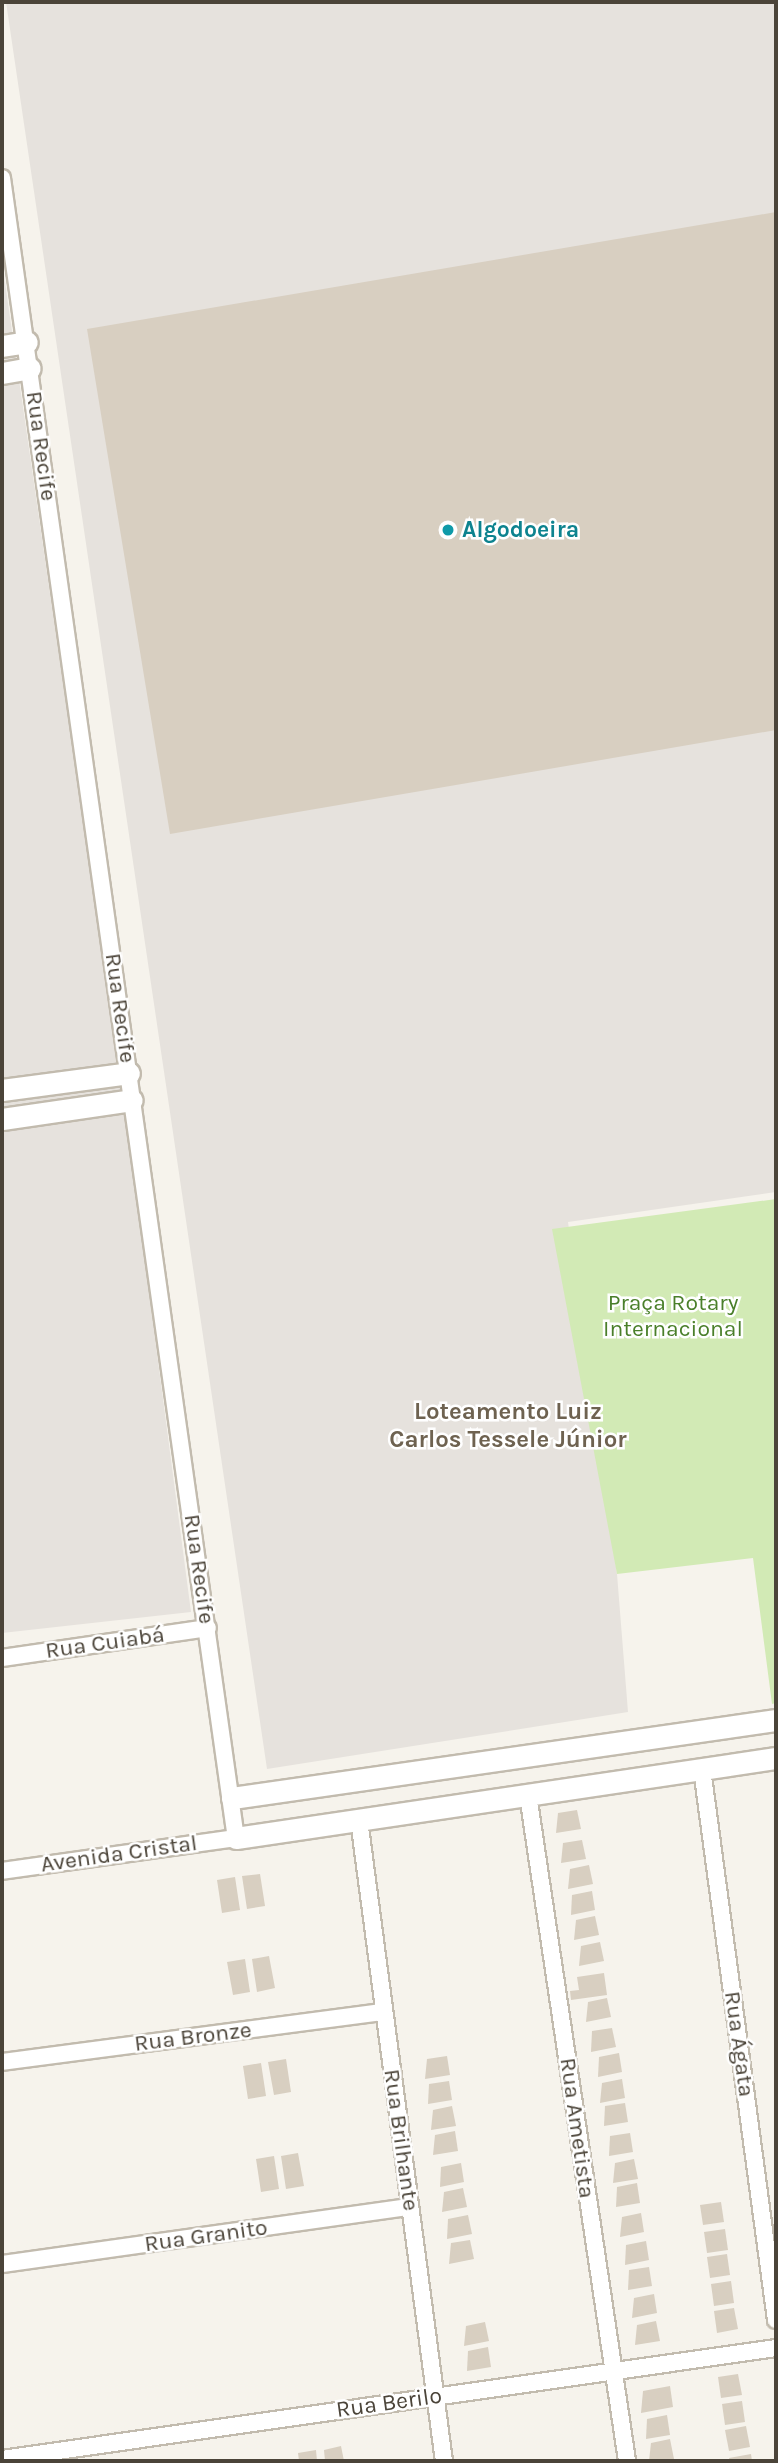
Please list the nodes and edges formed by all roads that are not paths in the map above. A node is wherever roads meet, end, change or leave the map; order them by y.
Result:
1 (2, 178) edge
2 (27, 342) junction
3 (2, 346) edge
4 (30, 369) junction
5 (2, 373) edge
6 (129, 1073) junction
7 (2, 1090) edge
8 (132, 1100) junction
9 (2, 1119) edge
10 (208, 1628) junction
11 (2, 1658) edge
12 (776, 1720) edge
13 (776, 1758) edge
14 (702, 1769) junction
15 (528, 1795) junction
16 (232, 1798) junction
17 (359, 1820) junction
18 (236, 1838) junction
19 (2, 1871) edge
20 (384, 2012) junction
21 (2, 2062) edge
22 (410, 2207) junction
23 (2, 2264) edge
24 (776, 2320) edge
25 (776, 2348) edge
26 (613, 2371) junction
27 (436, 2397) junction
28 (2, 2459) edge
29 (444, 2461) edge
30 (627, 2461) edge

1 - 2 street, Rua Recife
2 - 3 street
2 - 4 street, Rua Recife
4 - 5 street
4 - 6 street, Rua Recife
6 - 7 street
6 - 8 street, Rua Recife
8 - 9 street
8 - 10 street, Rua Recife
10 - 11 street, Rua Cuiabá
10 - 16 street, Rua Recife
12 - 16 street
13 - 14 street
14 - 15 street
14 - 24 street, Rua Ágata
15 - 17 street
15 - 26 street, Rua Ametista
16 - 18 street, Rua Recife
17 - 18 street
17 - 20 street, Rua Brilhante
18 - 19 street, Avenida Cristal
20 - 21 street, Rua Bronze
20 - 22 street, Rua Brilhante
22 - 23 street, Rua Granito
22 - 27 street, Rua Brilhante
25 - 26 street, Rua Berilo
26 - 27 street, Rua Berilo
26 - 30 street, Rua Ametista
27 - 28 street, Rua Berilo
27 - 29 street, Rua Brilhante

